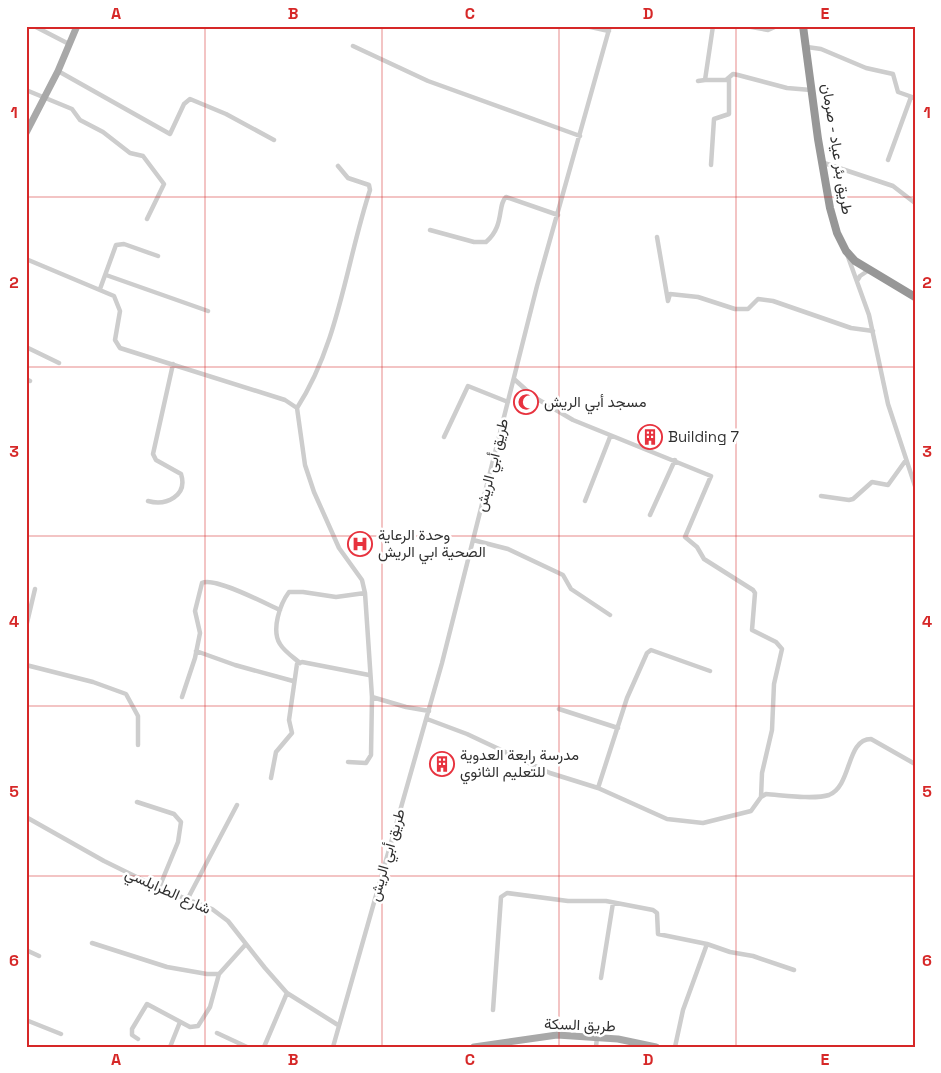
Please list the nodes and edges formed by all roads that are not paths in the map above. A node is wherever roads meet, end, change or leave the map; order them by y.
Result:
1 (34, 26) edge
2 (77, 26) edge
3 (586, 26) edge
4 (713, 26) edge
5 (746, 26) edge
6 (777, 26) edge
7 (803, 26) edge
8 (610, 29) edge
9 (69, 44) junction
10 (353, 46) dead end
11 (807, 47) junction
12 (58, 71) junction
13 (729, 78) junction
14 (705, 80) junction
15 (698, 81) dead end
16 (26, 90) edge
17 (813, 90) junction
18 (45, 96) junction
19 (913, 98) edge
20 (26, 132) edge
21 (580, 136) junction
22 (274, 140) dead end
23 (888, 160) dead end
24 (824, 164) junction
25 (711, 165) dead end
26 (338, 166) dead end
27 (915, 203) edge
28 (558, 215) junction
29 (147, 219) dead end
30 (430, 230) dead end
31 (658, 237) dead end
32 (846, 251) junction
33 (158, 256) dead end
34 (26, 259) edge
35 (868, 270) junction
36 (106, 275) junction
37 (857, 282) junction
38 (100, 289) junction
39 (915, 297) edge
40 (208, 311) dead end
41 (873, 331) junction
42 (26, 347) edge
43 (59, 363) dead end
44 (173, 364) junction
45 (514, 379) junction
46 (508, 402) junction
47 (297, 408) junction
48 (444, 437) dead end
49 (610, 437) junction
50 (675, 460) junction
51 (906, 460) junction
52 (915, 486) edge
53 (820, 496) dead end
54 (148, 501) dead end
55 (585, 501) dead end
56 (650, 515) dead end
57 (473, 540) junction
58 (35, 590) dead end
59 (365, 594) junction
60 (280, 610) junction
61 (610, 615) dead end
62 (26, 627) edge
63 (196, 651) junction
64 (300, 663) junction
65 (26, 665) edge
66 (710, 671) dead end
67 (369, 675) junction
68 (293, 681) junction
69 (182, 697) dead end
70 (372, 697) junction
71 (559, 710) dead end
72 (429, 711) junction
73 (427, 719) junction
74 (618, 728) junction
75 (138, 745) dead end
76 (348, 762) dead end
77 (915, 764) edge
78 (271, 778) dead end
79 (598, 788) junction
80 (761, 797) junction
81 (138, 802) dead end
82 (237, 805) dead end
83 (26, 817) edge
84 (159, 888) junction
85 (187, 900) junction
86 (614, 903) junction
87 (92, 943) dead end
88 (246, 944) junction
89 (707, 944) junction
90 (26, 950) edge
91 (39, 956) dead end
92 (794, 970) dead end
93 (219, 974) junction
94 (601, 978) dead end
95 (287, 992) junction
96 (493, 1010) dead end
97 (26, 1020) edge
98 (180, 1022) junction
99 (338, 1025) junction
100 (61, 1034) dead end
101 (217, 1034) dead end
102 (597, 1037) junction
103 (138, 1039) dead end
104 (170, 1047) edge
105 (247, 1047) edge
106 (264, 1047) edge
107 (332, 1047) edge
108 (474, 1047) edge
109 (596, 1047) edge
110 (656, 1047) edge
111 (675, 1047) edge

1 - 9 street
2 - 9 main road
3 - 8 street
4 - 14 street
5 - 6 street
7 - 11 highway, طريق بئر عياد - صرمان
8 - 21 street, طريق أبي الريش
9 - 12 main road
10 - 21 street
11 - 17 highway, طريق بئر عياد - صرمان
11 - 19 street
12 - 18 main road
12 - 22 street
13 - 14 street
13 - 17 street
13 - 25 street
14 - 15 street
16 - 18 street
17 - 24 highway, طريق بئر عياد - صرمان
18 - 20 main road
18 - 29 street
19 - 23 street
21 - 28 street, طريق أبي الريش
24 - 27 street
24 - 32 highway, طريق بئر عياد - صرمان
26 - 47 street
28 - 30 street
28 - 45 street, طريق أبي الريش
31 - 41 street
32 - 35 highway, طريق بئر عياد - صرمان
32 - 37 street
33 - 36 street
34 - 38 street
35 - 37 street
35 - 39 highway, طريق بئر عياد - صرمان
36 - 38 street
36 - 40 street
37 - 41 street
38 - 44 street
41 - 51 street
42 - 43 street
44 - 47 street
44 - 54 street
45 - 46 street, طريق أبي الريش
45 - 49 street
46 - 48 street
46 - 57 street, طريق أبي الريش
47 - 59 street
49 - 50 street
49 - 55 street
50 - 56 street
50 - 80 street
51 - 52 street
51 - 53 street
57 - 61 street
57 - 72 street, طريق أبي الريش
58 - 62 street
59 - 60 street
59 - 67 street
60 - 63 street
60 - 64 street
63 - 68 street
63 - 69 street
64 - 67 street
64 - 68 street
65 - 75 street
66 - 74 street
67 - 70 street
68 - 78 street
70 - 72 street
70 - 76 street
71 - 74 street
72 - 73 street, طريق أبي الريش
73 - 79 street
73 - 99 street, طريق أبي الريش
74 - 79 street
77 - 80 street
79 - 80 street
81 - 84 street
82 - 85 street
83 - 84 street, شارع الطرابلسي
84 - 85 street, شارع الطرابلسي
85 - 88 street, شارع الطرابلسي
86 - 89 street
86 - 94 street
86 - 96 street
87 - 93 street
88 - 93 street
88 - 95 street, شارع الطرابلسي
89 - 92 street
89 - 111 street
90 - 91 street
93 - 98 street
95 - 99 street, شارع الطرابلسي
95 - 106 street
97 - 100 street
98 - 103 street
98 - 104 street
99 - 107 street, طريق أبي الريش
101 - 105 street
102 - 108 main road, طريق السكة
102 - 109 street
102 - 110 main road, طريق السكة

